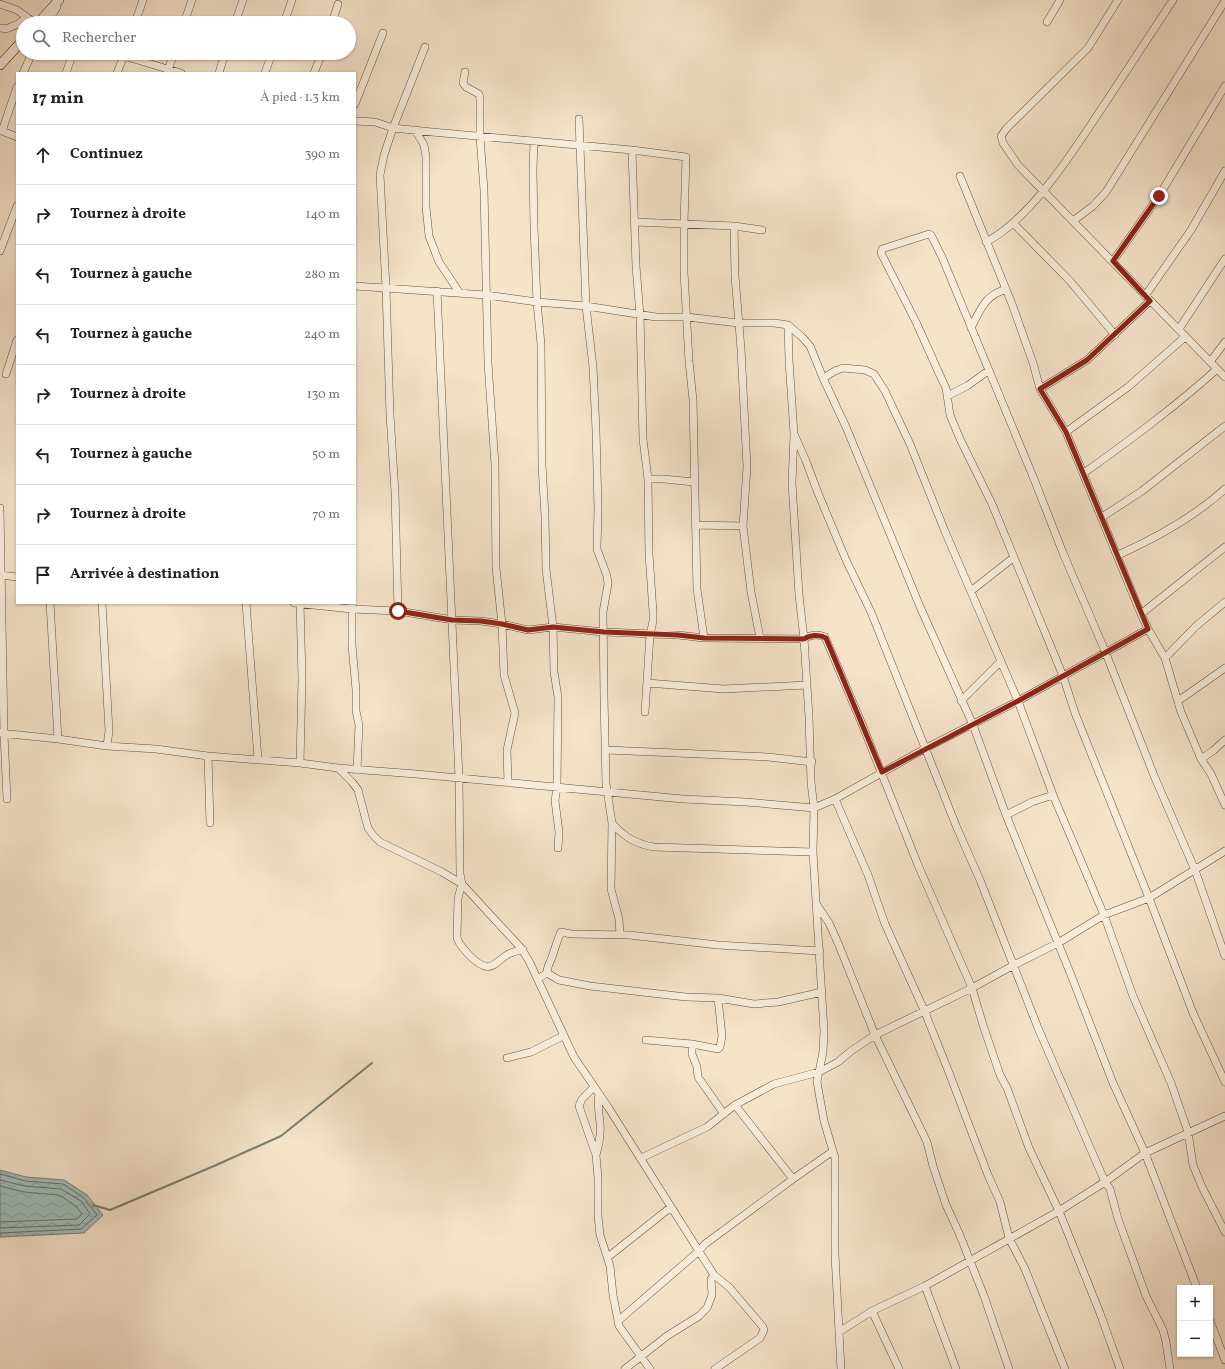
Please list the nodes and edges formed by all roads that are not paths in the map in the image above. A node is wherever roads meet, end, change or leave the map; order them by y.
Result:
1 (60, 0) edge
2 (143, 0) edge
3 (192, 0) edge
4 (243, 0) edge
5 (292, 0) edge
6 (1060, 0) edge
7 (1118, 0) edge
8 (1173, 0) edge
9 (1225, 1) edge
10 (0, 4) edge
11 (338, 4) dead end
12 (26, 16) edge
13 (44, 16) edge
14 (51, 16) edge
15 (137, 16) edge
16 (186, 16) edge
17 (237, 16) edge
18 (286, 16) edge
19 (334, 16) edge
20 (1047, 22) dead end
21 (16, 25) edge
22 (0, 28) edge
23 (383, 33) dead end
24 (425, 47) dead end
25 (16, 48) edge
26 (29, 60) edge
27 (71, 60) edge
28 (122, 60) edge
29 (140, 60) edge
30 (172, 60) edge
31 (223, 60) edge
32 (269, 60) edge
33 (319, 60) edge
34 (0, 65) edge
35 (168, 71) edge
36 (23, 72) edge
37 (66, 72) edge
38 (117, 72) edge
39 (219, 72) edge
40 (264, 72) edge
41 (314, 72) edge
42 (465, 72) dead end
43 (1225, 86) edge
44 (16, 89) edge
45 (356, 101) edge
46 (3, 115) edge
47 (579, 119) dead end
48 (356, 121) edge
49 (393, 128) junction
50 (415, 130) junction
51 (1, 134) edge
52 (16, 137) edge
53 (480, 137) junction
54 (534, 141) junction
55 (580, 145) junction
56 (632, 150) junction
57 (1225, 171) edge
58 (960, 176) dead end
59 (1043, 190) junction
60 (16, 209) edge
61 (1073, 221) junction
62 (635, 222) junction
63 (1013, 223) junction
64 (684, 224) junction
65 (734, 226) junction
66 (762, 230) dead end
67 (986, 242) junction
68 (0, 251) edge
69 (1225, 259) edge
70 (1113, 261) junction
71 (356, 286) edge
72 (386, 288) junction
73 (1006, 290) junction
74 (437, 291) junction
75 (459, 292) junction
76 (486, 295) junction
77 (1148, 299) junction
78 (537, 302) junction
79 (586, 306) junction
80 (640, 315) junction
81 (687, 317) junction
82 (738, 323) junction
83 (788, 324) junction
84 (971, 328) junction
85 (1179, 329) junction
86 (1115, 335) junction
87 (1185, 337) junction
88 (1225, 342) edge
89 (16, 343) edge
90 (1210, 362) junction
91 (1217, 369) junction
92 (988, 371) junction
93 (6, 374) dead end
94 (1225, 377) edge
95 (823, 378) junction
96 (1040, 389) junction
97 (947, 396) junction
98 (1225, 426) edge
99 (1066, 432) junction
100 (794, 434) junction
101 (1084, 473) junction
102 (648, 479) junction
103 (694, 482) junction
104 (1225, 489) edge
105 (0, 508) edge
106 (1102, 517) junction
107 (695, 525) junction
108 (743, 526) junction
109 (1225, 548) edge
110 (1118, 555) junction
111 (1013, 558) junction
112 (1, 575) edge
113 (16, 577) edge
114 (971, 591) junction
115 (1225, 602) edge
116 (50, 604) edge
117 (102, 604) edge
118 (246, 604) edge
119 (300, 604) edge
120 (317, 604) edge
121 (352, 606) edge
122 (398, 611) junction
123 (1141, 614) junction
124 (452, 620) junction
125 (502, 624) junction
126 (553, 627) junction
127 (1148, 629) junction
128 (604, 632) junction
129 (650, 635) junction
130 (704, 638) junction
131 (760, 638) junction
132 (804, 639) junction
133 (1105, 651) junction
134 (1165, 658) junction
135 (1001, 661) junction
136 (1225, 668) edge
137 (1062, 676) junction
138 (647, 683) junction
139 (807, 685) junction
140 (962, 701) junction
141 (1018, 701) junction
142 (1178, 701) junction
143 (645, 712) dead end
144 (972, 724) junction
145 (2, 734) edge
146 (58, 739) junction
147 (1225, 740) edge
148 (107, 746) junction
149 (926, 748) junction
150 (606, 750) junction
151 (208, 756) junction
152 (258, 759) junction
153 (1201, 759) junction
154 (812, 762) junction
155 (300, 763) junction
156 (338, 768) junction
157 (357, 770) junction
158 (882, 772) junction
159 (459, 778) junction
160 (508, 783) junction
161 (557, 788) junction
162 (607, 791) junction
163 (1052, 794) junction
164 (6, 799) dead end
165 (835, 799) junction
166 (1225, 806) edge
167 (814, 808) junction
168 (1006, 815) junction
169 (210, 823) dead end
170 (612, 823) junction
171 (558, 848) dead end
172 (1225, 851) edge
173 (813, 852) junction
174 (1195, 870) junction
175 (462, 884) junction
176 (1149, 898) junction
177 (816, 903) junction
178 (1104, 915) junction
179 (620, 935) junction
180 (1058, 942) junction
181 (523, 950) junction
182 (820, 951) junction
183 (1225, 956) edge
184 (1014, 965) junction
185 (547, 973) junction
186 (538, 979) junction
187 (972, 988) junction
188 (822, 992) junction
189 (718, 998) junction
190 (924, 1010) junction
191 (875, 1035) junction
192 (564, 1036) junction
193 (646, 1040) dead end
194 (692, 1044) junction
195 (507, 1058) dead end
196 (819, 1072) junction
197 (1225, 1082) edge
198 (594, 1087) junction
199 (599, 1094) junction
200 (735, 1105) junction
201 (724, 1114) junction
202 (1225, 1116) edge
203 (1188, 1132) junction
204 (833, 1151) junction
205 (1145, 1153) junction
206 (596, 1155) junction
207 (641, 1158) junction
208 (793, 1179) junction
209 (1105, 1182) junction
210 (671, 1207) junction
211 (1059, 1211) junction
212 (1225, 1232) edge
213 (1010, 1238) junction
214 (699, 1251) junction
215 (608, 1257) junction
216 (970, 1262) junction
217 (714, 1275) junction
218 (1197, 1285) edge
219 (925, 1286) junction
220 (872, 1311) junction
221 (618, 1320) junction
222 (1213, 1329) edge
223 (839, 1332) junction
224 (640, 1357) junction
225 (1225, 1360) edge
226 (842, 1366) edge
227 (625, 1369) edge
228 (650, 1369) edge
229 (716, 1369) edge
230 (899, 1369) edge
231 (956, 1369) edge
232 (1009, 1369) edge
233 (1066, 1369) edge
234 (1120, 1369) edge
235 (1170, 1369) edge

1 - 13 street
1 - 14 street
2 - 15 street
3 - 16 street
4 - 17 street
5 - 18 street
6 - 20 street
7 - 59 street
8 - 59 street
9 - 61 street
10 - 12 street
11 - 19 street
21 - 22 street
23 - 45 street
24 - 49 street
25 - 34 street
26 - 36 street
27 - 37 street
28 - 38 street
29 - 35 street
30 - 35 street
31 - 39 street
32 - 40 street
33 - 41 street
42 - 53 street
43 - 70 street
44 - 46 street
46 - 51 street
47 - 55 street
48 - 49 street
49 - 50 street
49 - 72 street
50 - 53 street
50 - 75 street
51 - 52 street
53 - 54 street
53 - 76 street
54 - 55 street
54 - 78 street
55 - 56 street
55 - 79 street
56 - 62 street
56 - 64 street
57 - 77 street
58 - 67 street
59 - 61 street
59 - 63 street
60 - 68 street
61 - 70 street
62 - 64 street
62 - 80 street
63 - 67 street
63 - 86 street
64 - 65 street
64 - 81 street
65 - 66 street
65 - 82 street
67 - 73 street
69 - 85 street
70 - 77 street
71 - 72 street
72 - 74 street
72 - 122 street
73 - 84 street
73 - 96 street
74 - 75 street
74 - 124 street
75 - 76 street
76 - 78 street
76 - 125 street
77 - 85 street
77 - 86 street
78 - 79 street
78 - 126 street
79 - 80 street
79 - 128 street
80 - 81 street
80 - 102 street
81 - 82 street
81 - 103 street
82 - 83 street
82 - 108 street
83 - 95 street
83 - 100 street
84 - 92 street
84 - 97 street
85 - 87 street
86 - 96 street
87 - 90 street
87 - 99 street
88 - 90 street
89 - 93 street
90 - 91 street
91 - 94 street
91 - 101 street
92 - 97 street
92 - 133 street
95 - 114 street
95 - 140 street
96 - 99 street
97 - 111 street
98 - 106 street
99 - 101 street
100 - 132 street
100 - 149 street
101 - 106 street
102 - 103 street
102 - 129 street
103 - 107 street
104 - 110 street
105 - 112 street
106 - 110 street
107 - 108 street
107 - 130 street
108 - 131 street
109 - 123 street
110 - 123 street
111 - 114 street
111 - 137 street
112 - 113 street
112 - 145 street
114 - 135 street
115 - 134 street
116 - 146 street
117 - 148 street
118 - 152 street
119 - 155 street
120 - 121 street
121 - 122 street
121 - 157 street
122 - 124 street
123 - 127 street
124 - 125 street
124 - 159 street
125 - 126 street
125 - 160 street
126 - 128 street
126 - 161 street
127 - 133 street
127 - 134 street
128 - 129 street
128 - 150 street
129 - 130 street
129 - 138 street
130 - 131 street
131 - 132 street
132 - 139 street
132 - 158 street
133 - 137 street
133 - 174 street
134 - 142 street
135 - 140 street
135 - 141 street
136 - 142 street
137 - 141 street
137 - 176 street
138 - 139 street
138 - 143 street
139 - 154 street
140 - 144 street
141 - 144 street
141 - 163 street
142 - 153 street
144 - 149 street
144 - 168 street
145 - 146 street
145 - 164 street
146 - 148 street
147 - 153 street
148 - 151 street
149 - 158 street
149 - 184 street
150 - 154 street
150 - 162 street
151 - 152 street
151 - 169 street
152 - 155 street
153 - 166 street
154 - 167 street
155 - 156 street
156 - 157 street
156 - 175 street
157 - 159 street
158 - 165 street
158 - 187 street
159 - 160 street
159 - 175 street
160 - 161 street
161 - 162 street
161 - 171 street
162 - 167 street
162 - 170 street
163 - 168 street
163 - 178 street
165 - 167 street
165 - 190 street
167 - 173 street
168 - 180 street
170 - 173 street
170 - 179 street
172 - 174 street
173 - 177 street
174 - 176 street
174 - 183 street
175 - 181 street
175 - 181 street
176 - 178 street
176 - 197 street
177 - 182 street
177 - 191 street
178 - 180 street
178 - 203 street
179 - 182 street
179 - 185 street
180 - 184 street
180 - 205 street
181 - 186 street
182 - 188 street
184 - 187 street
184 - 209 street
185 - 186 street
185 - 189 street
186 - 192 street
187 - 190 street
187 - 211 street
188 - 189 street
188 - 196 street
189 - 194 street
190 - 191 street
190 - 213 street
191 - 196 street
191 - 216 street
192 - 195 street
192 - 198 street
193 - 194 street
194 - 201 street
196 - 200 street
196 - 204 street
198 - 199 street
198 - 206 street
199 - 206 street
199 - 207 street
200 - 201 street
200 - 208 street
201 - 207 street
202 - 203 street
203 - 205 street
203 - 212 street
204 - 208 street
204 - 223 street
205 - 209 street
205 - 218 street
206 - 215 street
207 - 210 street
208 - 214 street
209 - 211 street
209 - 235 street
210 - 214 street
210 - 215 street
211 - 213 street
211 - 234 street
213 - 216 street
213 - 233 street
214 - 217 street
214 - 221 street
215 - 221 street
216 - 219 street
216 - 232 street
217 - 224 street
217 - 229 street
219 - 220 street
219 - 231 street
220 - 223 street
220 - 230 street
221 - 224 street
222 - 225 street
223 - 226 street
224 - 227 street
224 - 228 street

